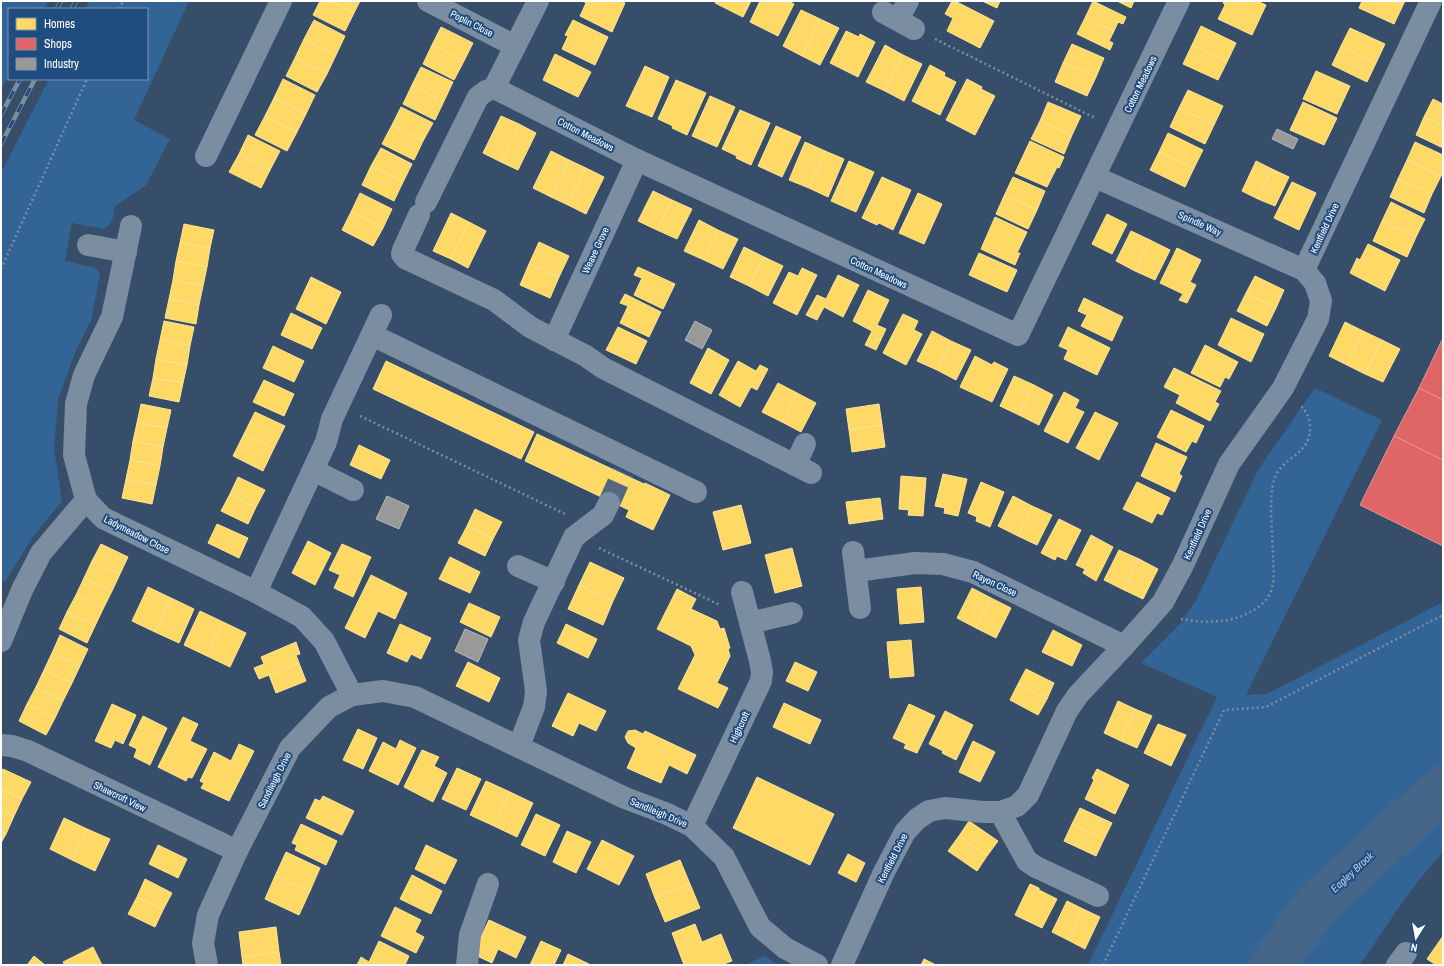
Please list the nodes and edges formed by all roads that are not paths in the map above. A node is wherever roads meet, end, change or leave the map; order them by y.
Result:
1 (280, 1) edge
2 (428, 1) edge
3 (538, 1) edge
4 (908, 1) edge
5 (1180, 1) edge
6 (1431, 1) edge
7 (898, 20) road end
8 (515, 46) junction
9 (494, 88) junction
10 (206, 156) dead end
11 (637, 160) junction
12 (1095, 177) junction
13 (131, 226) dead end
14 (88, 245) dead end
15 (126, 252) junction
16 (1304, 270) junction
17 (382, 315) dead end
18 (372, 336) junction
19 (554, 340) junction
20 (805, 444) dead end
21 (313, 470) junction
22 (353, 490) dead end
23 (696, 492) dead end
24 (86, 500) junction
25 (609, 503) tunnel mouth
26 (518, 566) dead end
27 (554, 582) junction
28 (256, 592) junction
29 (742, 592) dead end
30 (8, 602) edge
31 (860, 608) dead end
32 (792, 613) dead end
33 (750, 621) junction
34 (1, 641) edge
35 (1124, 646) junction
36 (352, 695) junction
37 (1, 745) edge
38 (519, 746) junction
39 (1000, 812) junction
40 (692, 826) junction
41 (237, 851) junction
42 (488, 884) dead end
43 (1098, 896) dead end
44 (207, 965) edge
45 (467, 965) edge
46 (817, 965) edge
47 (842, 965) edge

1 - 10 street
2 - 8 street, Poplin Close
3 - 8 street
4 - 7 street
5 - 12 street, Cotton Meadows
6 - 16 street, Kentfield Drive
8 - 9 street
9 - 11 street, Cotton Meadows
9 - 19 street
11 - 12 street, Cotton Meadows
11 - 19 street, Weave Grove
12 - 16 street, Spindle Way
13 - 15 street, Ladymeadow Close
14 - 15 street
15 - 24 street, Ladymeadow Close
16 - 35 street, Kentfield Drive
17 - 18 street
18 - 21 street
18 - 23 street
19 - 20 street
21 - 22 street
21 - 28 street
24 - 28 street, Ladymeadow Close
24 - 30 street
25 - 27 street
26 - 27 street
27 - 38 street
28 - 36 street, Ladymeadow Close
29 - 33 street, Highcroft
30 - 34 street
31 - 35 street, Rayon Close
32 - 33 street
33 - 40 street, Highcroft
35 - 39 street, Kentfield Drive
36 - 38 street, Sandileigh Drive
36 - 41 street, Sandileigh Drive
37 - 41 street, Shawcroft View
38 - 40 street, Sandileigh Drive
39 - 43 street
39 - 47 street, Kentfield Drive
40 - 46 street, Sandileigh Drive
41 - 44 street, Sandileigh Drive
42 - 45 street

